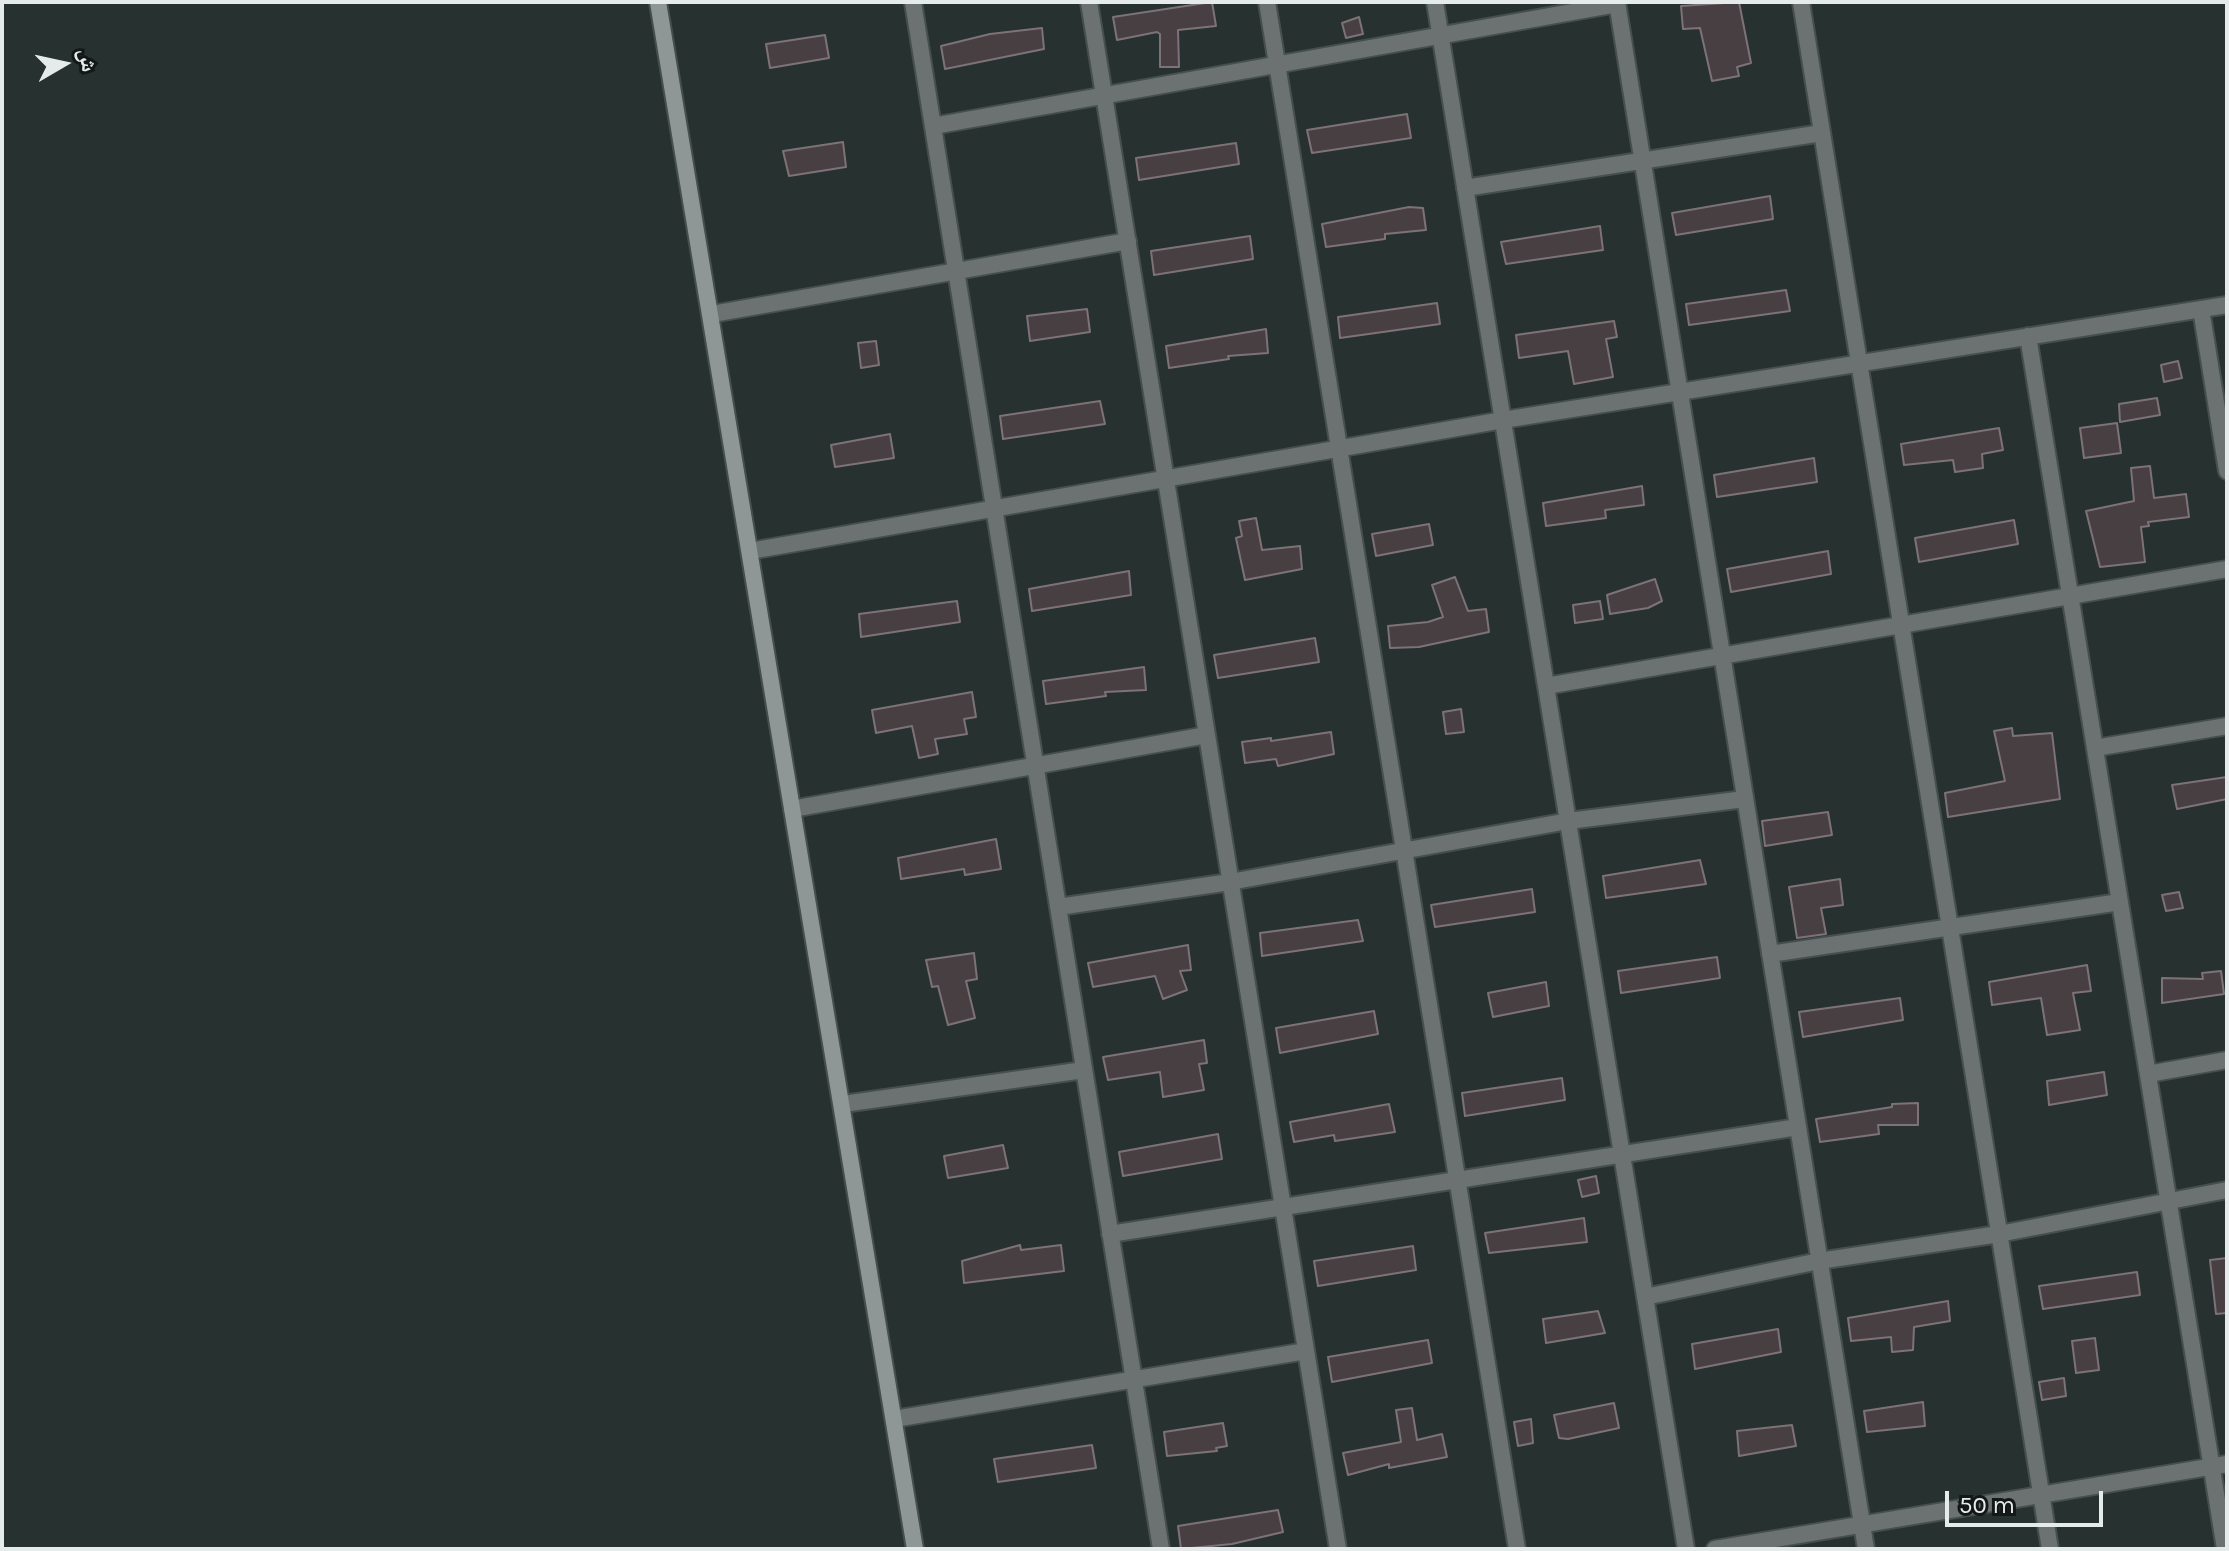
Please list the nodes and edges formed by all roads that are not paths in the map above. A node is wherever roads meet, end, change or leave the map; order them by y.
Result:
1 (658, 2) edge
2 (913, 2) edge
3 (1089, 2) edge
4 (1267, 2) edge
5 (1435, 2) edge
6 (1801, 2) edge
7 (1617, 3) edge
8 (1440, 35) junction
9 (1277, 64) junction
10 (1104, 95) junction
11 (933, 126) junction
12 (1822, 133) junction
13 (1642, 161) junction
14 (1465, 188) junction
15 (1128, 241) junction
16 (956, 270) junction
17 (2227, 305) edge
18 (2201, 309) junction
19 (712, 314) junction
20 (2028, 336) junction
21 (1859, 363) junction
22 (1680, 392) junction
23 (1503, 420) junction
24 (1340, 450) junction
25 (2227, 471) edge
26 (1166, 480) junction
27 (994, 508) junction
28 (750, 551) junction
29 (2227, 569) edge
30 (2070, 596) junction
31 (1901, 625) junction
32 (1722, 655) junction
33 (1546, 686) junction
34 (2227, 726) edge
35 (1207, 735) junction
36 (2095, 748) junction
37 (1035, 764) junction
38 (1745, 799) junction
39 (792, 809) junction
40 (1568, 821) junction
41 (1404, 848) junction
42 (1230, 882) junction
43 (2120, 902) junction
44 (1058, 907) junction
45 (1949, 927) junction
46 (1770, 954) junction
47 (2227, 1060) edge
48 (1084, 1070) junction
49 (2148, 1074) junction
50 (843, 1104) junction
51 (1798, 1127) junction
52 (1622, 1154) junction
53 (1458, 1180) junction
54 (2227, 1190) edge
55 (2168, 1199) junction
56 (1283, 1207) junction
57 (1110, 1234) junction
58 (1999, 1234) junction
59 (1819, 1261) junction
60 (1645, 1297) junction
61 (1306, 1351) junction
62 (1133, 1377) junction
63 (894, 1419) junction
64 (2219, 1465) edge
65 (2041, 1495) junction
66 (1862, 1523) junction
67 (915, 1549) edge
68 (1161, 1549) edge
69 (1338, 1549) edge
70 (1517, 1549) edge
71 (1686, 1549) edge
72 (1715, 1549) edge
73 (1866, 1549) edge
74 (2050, 1549) edge
75 (2225, 1549) edge

1 - 19 street
2 - 11 street
3 - 10 street
4 - 9 street
5 - 8 street
6 - 12 street
7 - 8 street
7 - 13 street
8 - 9 street
8 - 14 street
9 - 10 street
9 - 24 street
10 - 11 street
10 - 15 street
11 - 16 street
12 - 13 street
12 - 21 street
13 - 14 street
13 - 22 street
14 - 23 street
15 - 16 street
15 - 26 street
16 - 19 street
16 - 27 street
17 - 18 street
18 - 20 street
18 - 25 street
19 - 28 street
20 - 21 street
20 - 30 street
21 - 22 street
21 - 31 street
22 - 23 street
22 - 32 street
23 - 24 street
23 - 33 street
24 - 26 street
24 - 41 street
26 - 27 street
26 - 35 street
27 - 28 street
27 - 37 street
28 - 39 street
29 - 30 street
30 - 31 street
30 - 36 street
31 - 32 street
31 - 45 street
32 - 33 street
32 - 38 street
33 - 40 street
34 - 36 street
35 - 37 street
35 - 42 street
36 - 43 street
37 - 39 street
37 - 44 street
38 - 40 street
38 - 46 street
39 - 50 street
40 - 41 street
40 - 52 street
41 - 42 street
41 - 53 street
42 - 44 street
42 - 56 street
43 - 45 street
43 - 49 street
44 - 48 street
45 - 46 street
45 - 58 street
46 - 51 street
47 - 49 street
48 - 50 street
48 - 57 street
49 - 55 street
50 - 63 street
51 - 52 street
51 - 59 street
52 - 53 street
52 - 60 street
53 - 56 street
53 - 70 street
54 - 55 street
55 - 58 street
55 - 64 street
56 - 57 street
56 - 61 street
57 - 62 street
58 - 59 street
58 - 65 street
59 - 60 street
59 - 66 street
60 - 71 street
61 - 62 street
61 - 69 street
62 - 63 street
62 - 68 street
63 - 67 street
64 - 65 street
64 - 75 street
65 - 66 street
65 - 74 street
66 - 72 street
66 - 73 street

